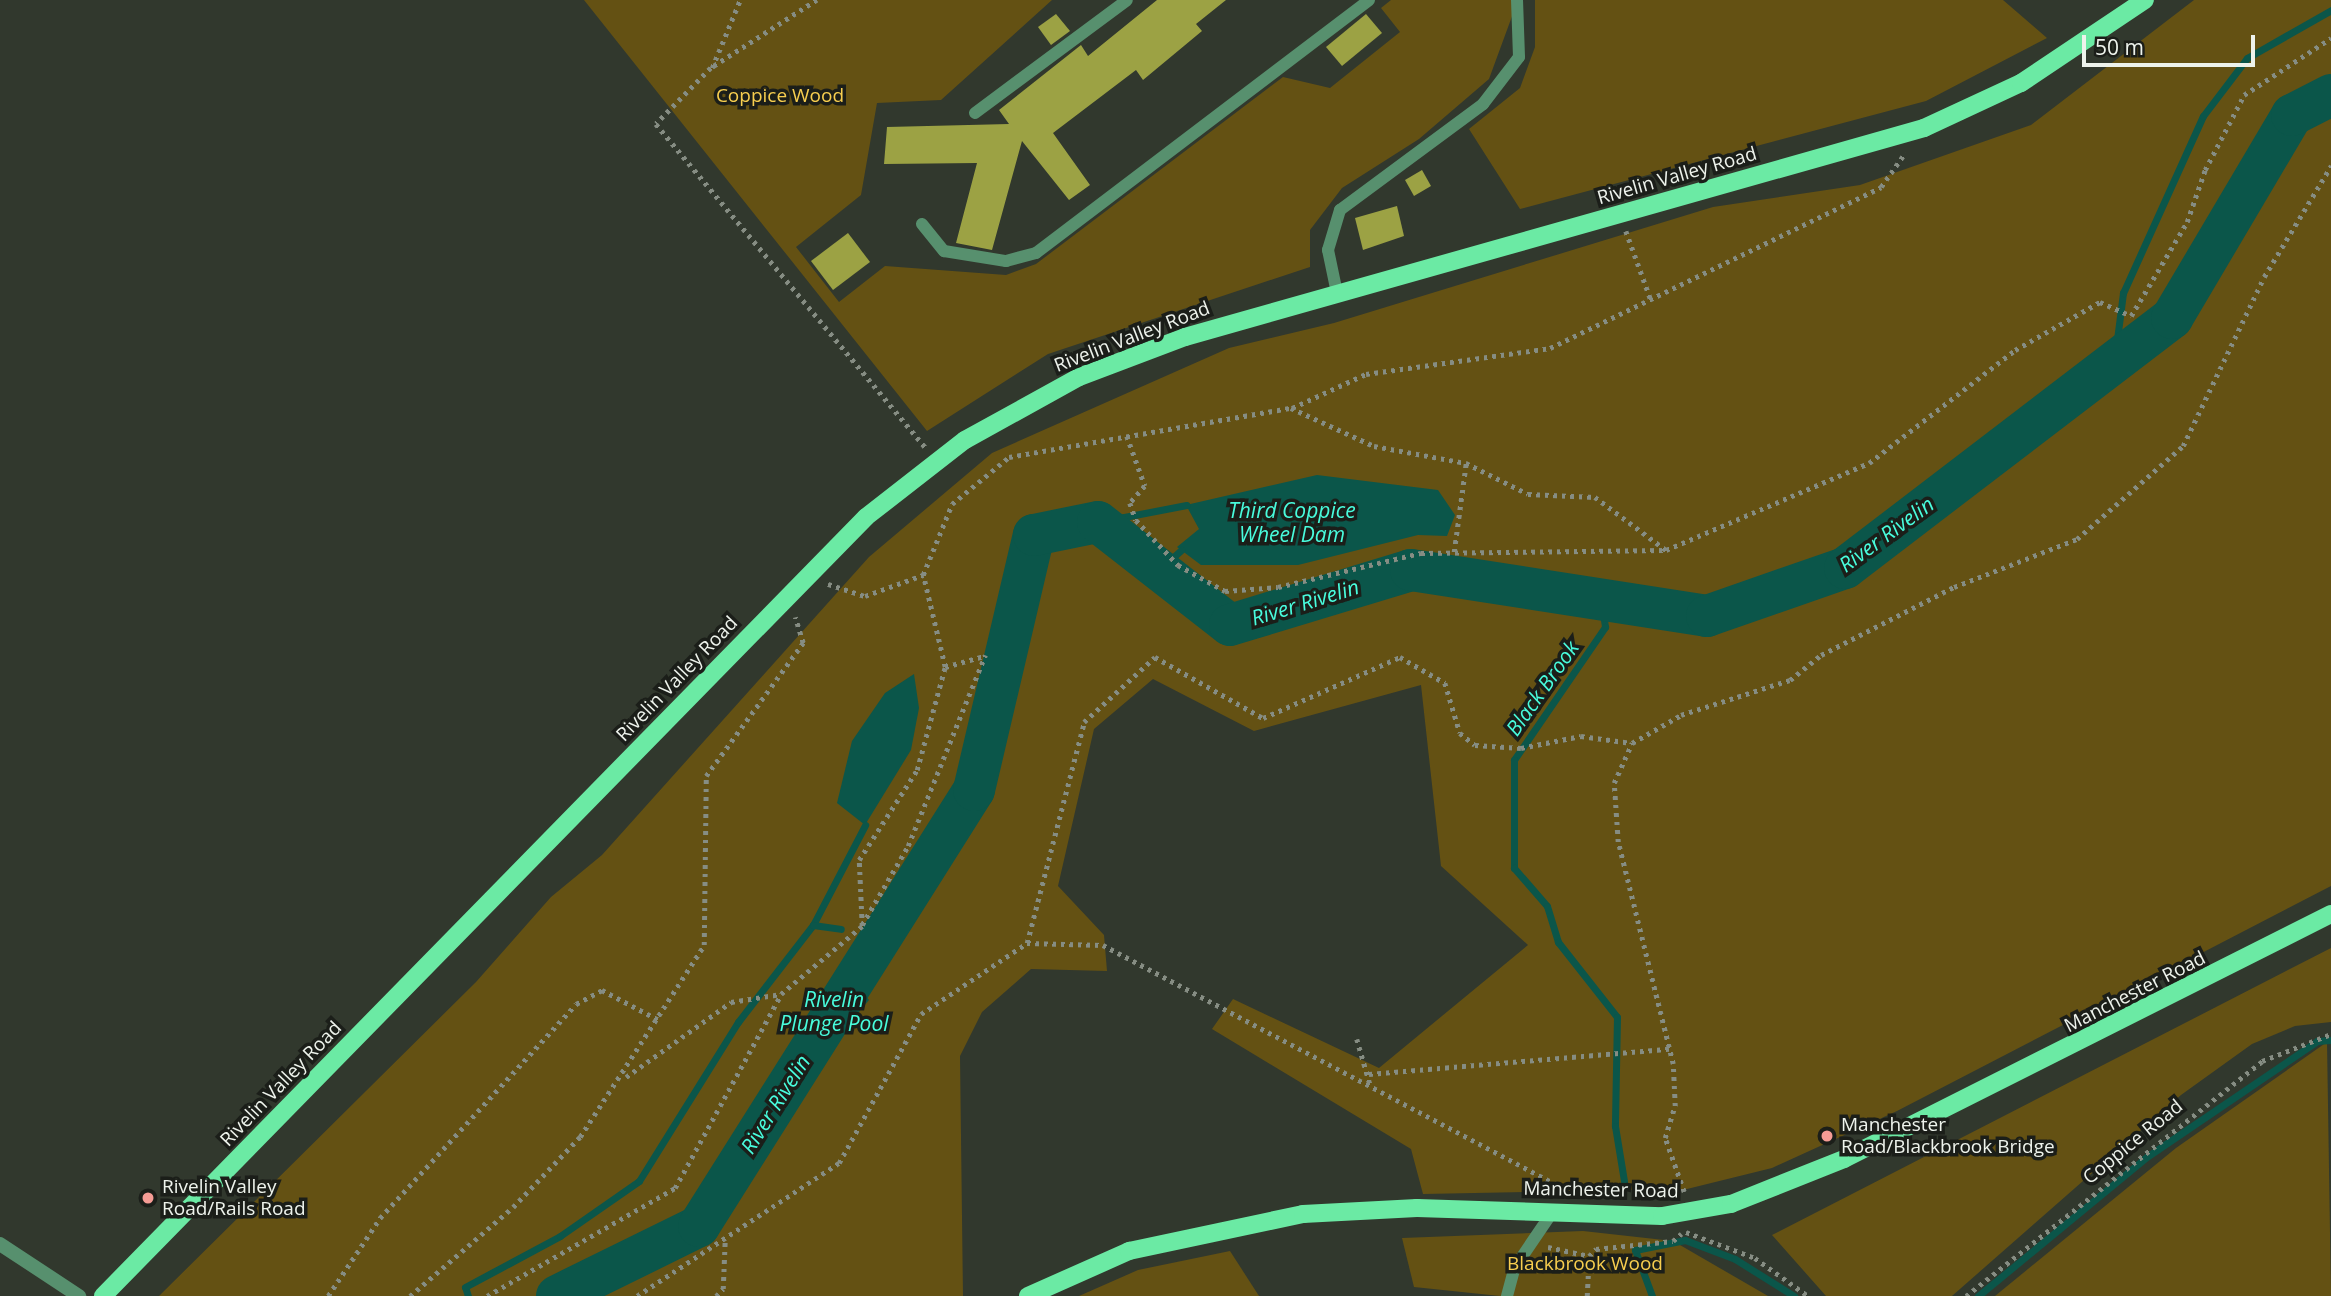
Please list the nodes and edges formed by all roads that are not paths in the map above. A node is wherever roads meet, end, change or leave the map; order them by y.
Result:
1 (1127, 0) edge
2 (1369, 0) edge
3 (1517, 0) edge
4 (2145, 0) edge
5 (975, 113) dead end
6 (922, 224) dead end
7 (1337, 293) junction
8 (2331, 914) edge
9 (1558, 1212) junction
10 (0, 1244) edge
11 (79, 1296) edge
12 (103, 1296) edge
13 (1028, 1296) edge
14 (1507, 1296) edge

1 - 5 lane
2 - 6 lane
3 - 7 lane
4 - 7 main road, Rivelin Valley Road
7 - 12 main road, Rivelin Valley Road
8 - 9 main road, Manchester Road
9 - 13 main road, Manchester Road
9 - 14 lane
10 - 11 street

